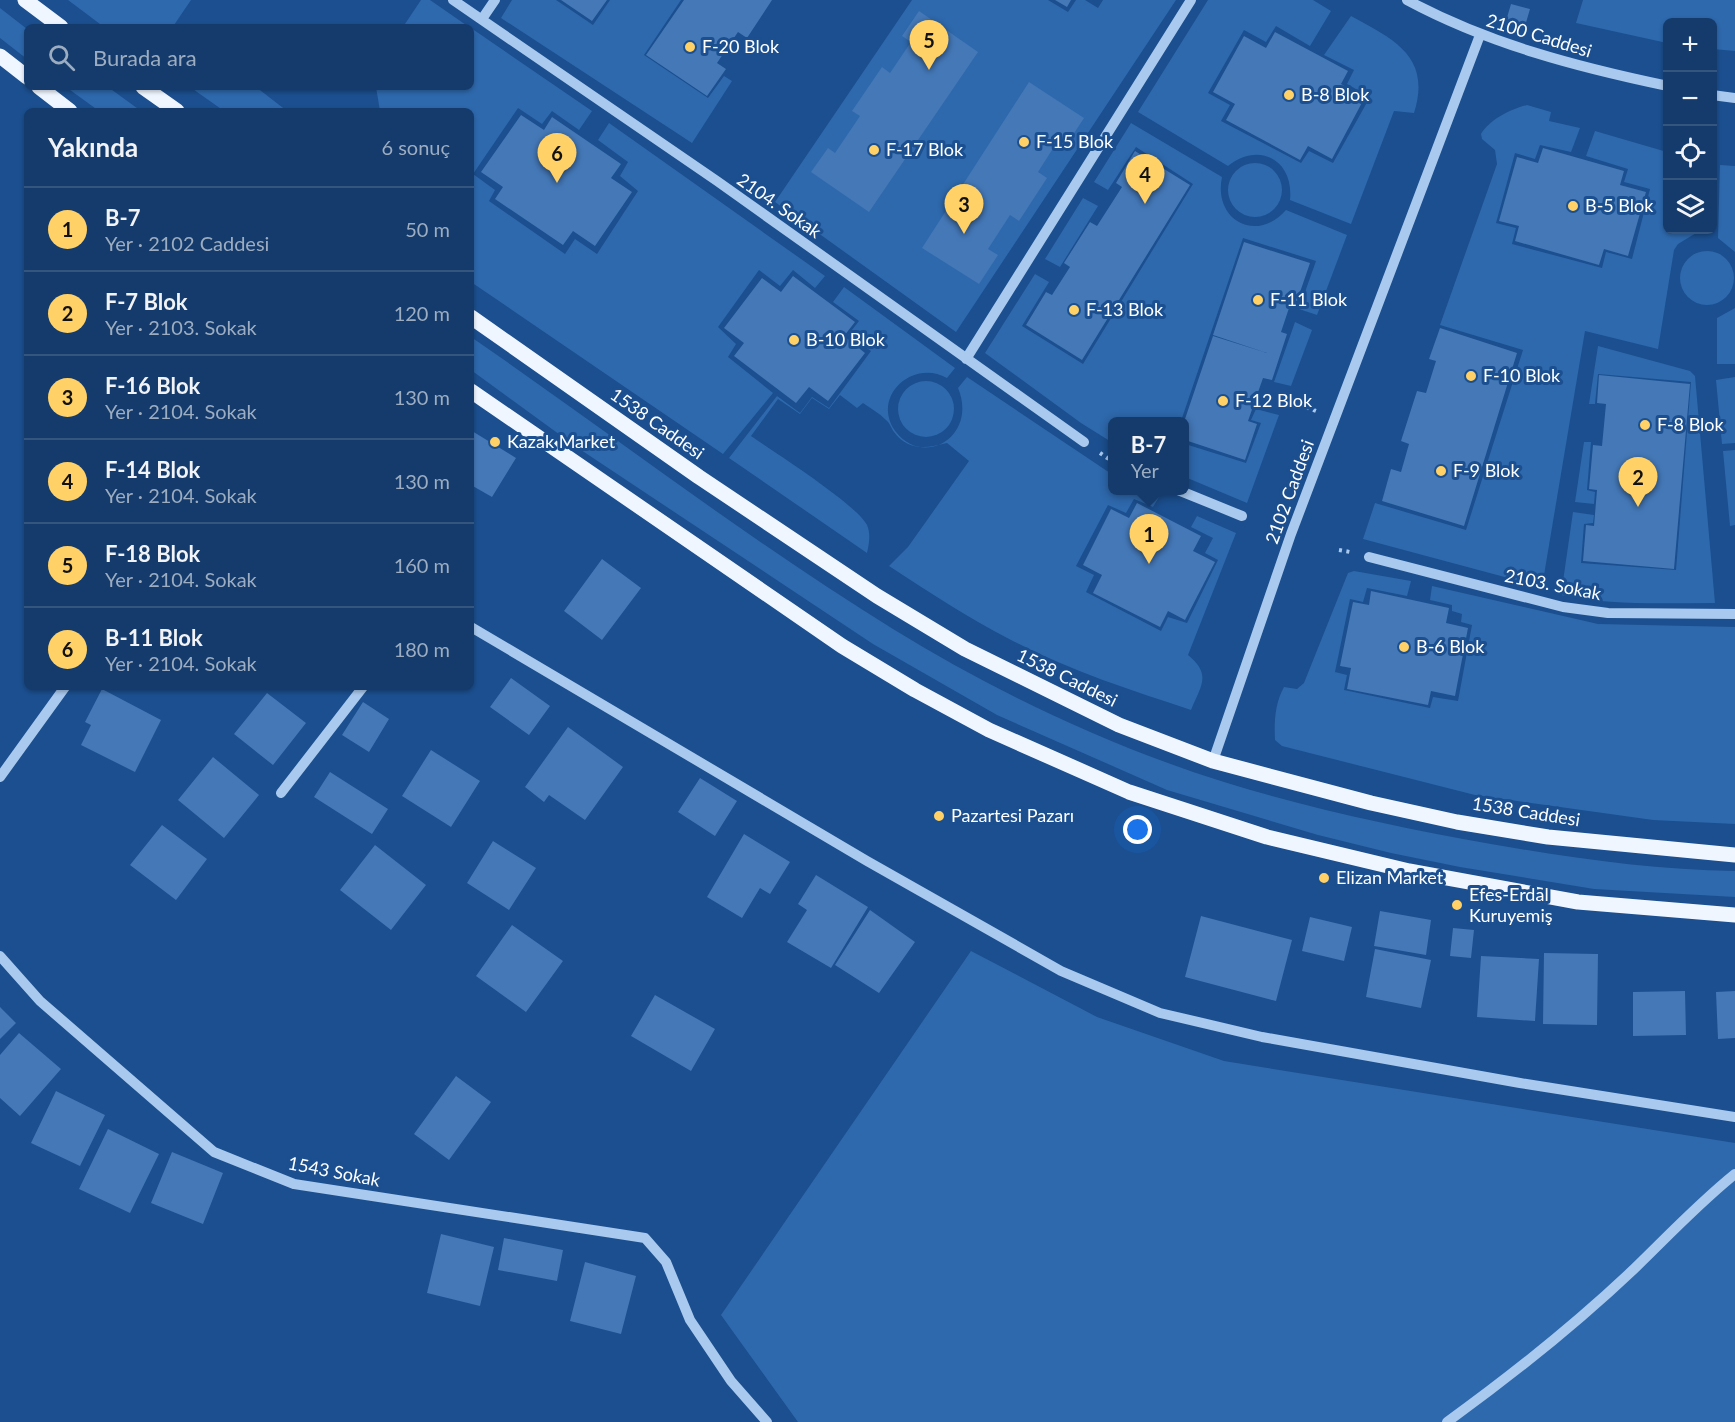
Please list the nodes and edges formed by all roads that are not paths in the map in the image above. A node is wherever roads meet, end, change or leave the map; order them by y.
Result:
1 (26, 0) edge
2 (453, 0) edge
3 (495, 0) edge
4 (1191, 0) edge
5 (1407, 0) edge
6 (482, 19) junction
7 (57, 24) edge
8 (1480, 35) junction
9 (0, 56) edge
10 (24, 75) edge
11 (1663, 85) edge
12 (43, 90) edge
13 (147, 90) edge
14 (1717, 96) edge
15 (1735, 98) edge
16 (66, 108) edge
17 (173, 108) edge
18 (474, 319) edge
19 (966, 359) junction
20 (474, 393) edge
21 (1084, 442) dead end
22 (1189, 494) edge
23 (1242, 516) dead end
24 (1369, 558) dead end
25 (1735, 614) edge
26 (474, 629) edge
27 (63, 690) edge
28 (361, 690) edge
29 (1213, 761) junction
30 (0, 777) edge
31 (281, 794) dead end
32 (1735, 855) edge
33 (1735, 915) edge
34 (0, 956) edge
35 (1735, 1117) edge
36 (1735, 1174) edge
37 (767, 1422) edge
38 (1447, 1422) edge

1 - 7 main road
2 - 6 street, 2104. Sokak
3 - 6 street
4 - 19 street
5 - 8 street, 2100 Caddesi
6 - 19 street, 2104. Sokak
8 - 11 street, 2100 Caddesi
8 - 29 street, 2102 Caddesi
9 - 10 main road
12 - 16 main road
13 - 17 main road
14 - 15 street
18 - 29 main road, 1538 Caddesi
19 - 21 street, 2104. Sokak
20 - 33 main road
22 - 23 street
24 - 25 street, 2103. Sokak
26 - 35 street
27 - 30 street
28 - 31 street
29 - 32 main road, 1538 Caddesi
34 - 37 street, 1543 Sokak
36 - 38 street

